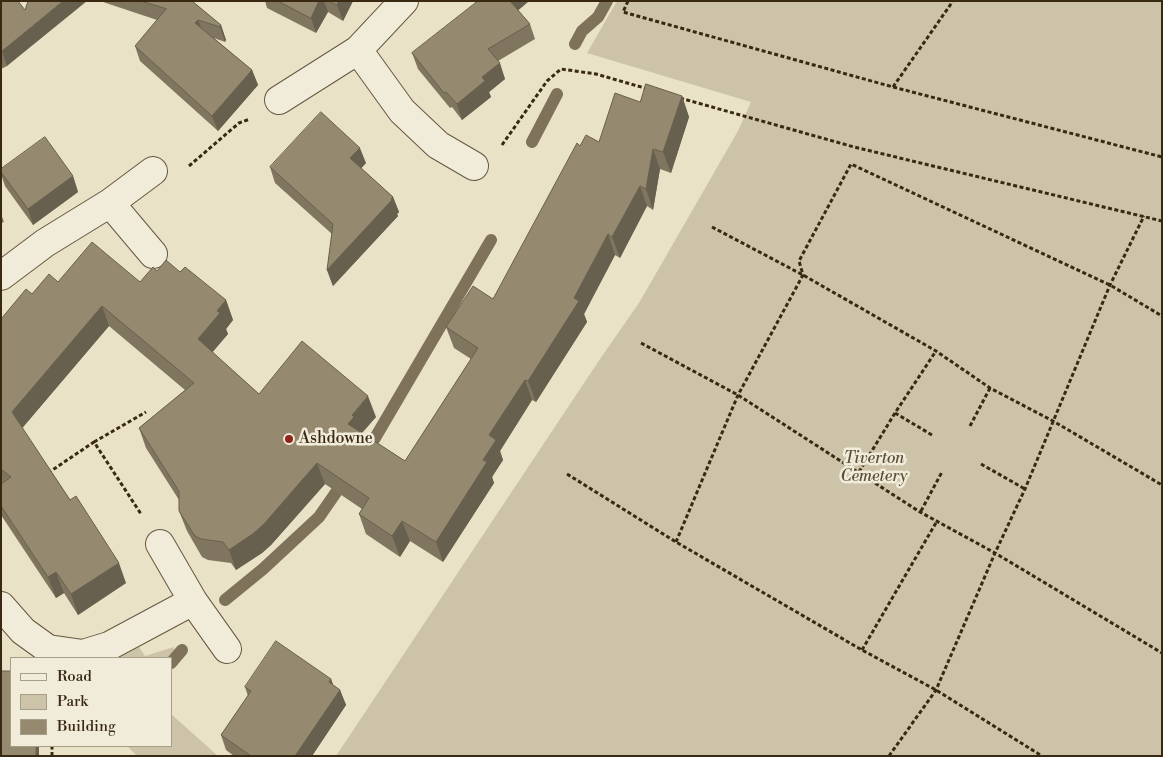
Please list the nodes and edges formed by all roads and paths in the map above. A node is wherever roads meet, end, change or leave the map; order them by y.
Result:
1 (404, 1) edge
2 (628, 1) edge
3 (953, 1) edge
4 (358, 50) junction
5 (893, 87) junction
6 (653, 90) edge
7 (672, 96) edge
8 (278, 100) joint
9 (1162, 157) edge
10 (474, 166) joint
11 (153, 171) joint
12 (110, 203) junction
13 (1144, 216) junction
14 (1162, 221) edge
15 (712, 226) dead end
16 (153, 254) dead end
17 (803, 275) junction
18 (1, 276) edge
19 (1110, 285) junction
20 (1162, 316) edge
21 (641, 343) dead end
22 (936, 351) junction
23 (990, 388) junction
24 (738, 395) junction
25 (146, 412) dead end
26 (895, 413) junction
27 (1052, 421) junction
28 (970, 426) dead end
29 (932, 435) dead end
30 (94, 442) junction
31 (980, 464) dead end
32 (859, 472) junction
33 (942, 472) dead end
34 (567, 474) dead end
35 (40, 478) edge
36 (1162, 485) edge
37 (1025, 489) junction
38 (920, 512) junction
39 (937, 521) junction
40 (676, 542) junction
41 (160, 544) joint
42 (995, 553) junction
43 (193, 601) junction
44 (1, 606) edge
45 (227, 649) dead end
46 (862, 650) junction
47 (1162, 653) edge
48 (936, 690) junction
49 (888, 756) edge
50 (1042, 756) edge

1 - 4 street
2 - 5 path
3 - 5 path
4 - 8 street
4 - 10 street
5 - 9 path
6 - 10 path
7 - 13 path
8 - 11 path
11 - 12 street
12 - 16 street
12 - 18 street
13 - 14 path
13 - 19 path
15 - 17 path
17 - 19 path
17 - 22 path
17 - 24 path
19 - 20 path
19 - 27 path
21 - 24 path
22 - 23 path
22 - 26 path
23 - 27 path
23 - 28 path
24 - 32 path
24 - 40 path
25 - 30 path
26 - 29 path
26 - 32 path
27 - 36 path
27 - 37 path
30 - 35 path
30 - 41 path
31 - 37 path
32 - 38 path
33 - 38 path
34 - 40 path
37 - 42 path
38 - 39 path
39 - 42 path
39 - 46 path
40 - 46 path
41 - 43 street
42 - 47 path
42 - 48 path
43 - 44 street
43 - 45 street
46 - 48 path
48 - 49 path
48 - 50 path

